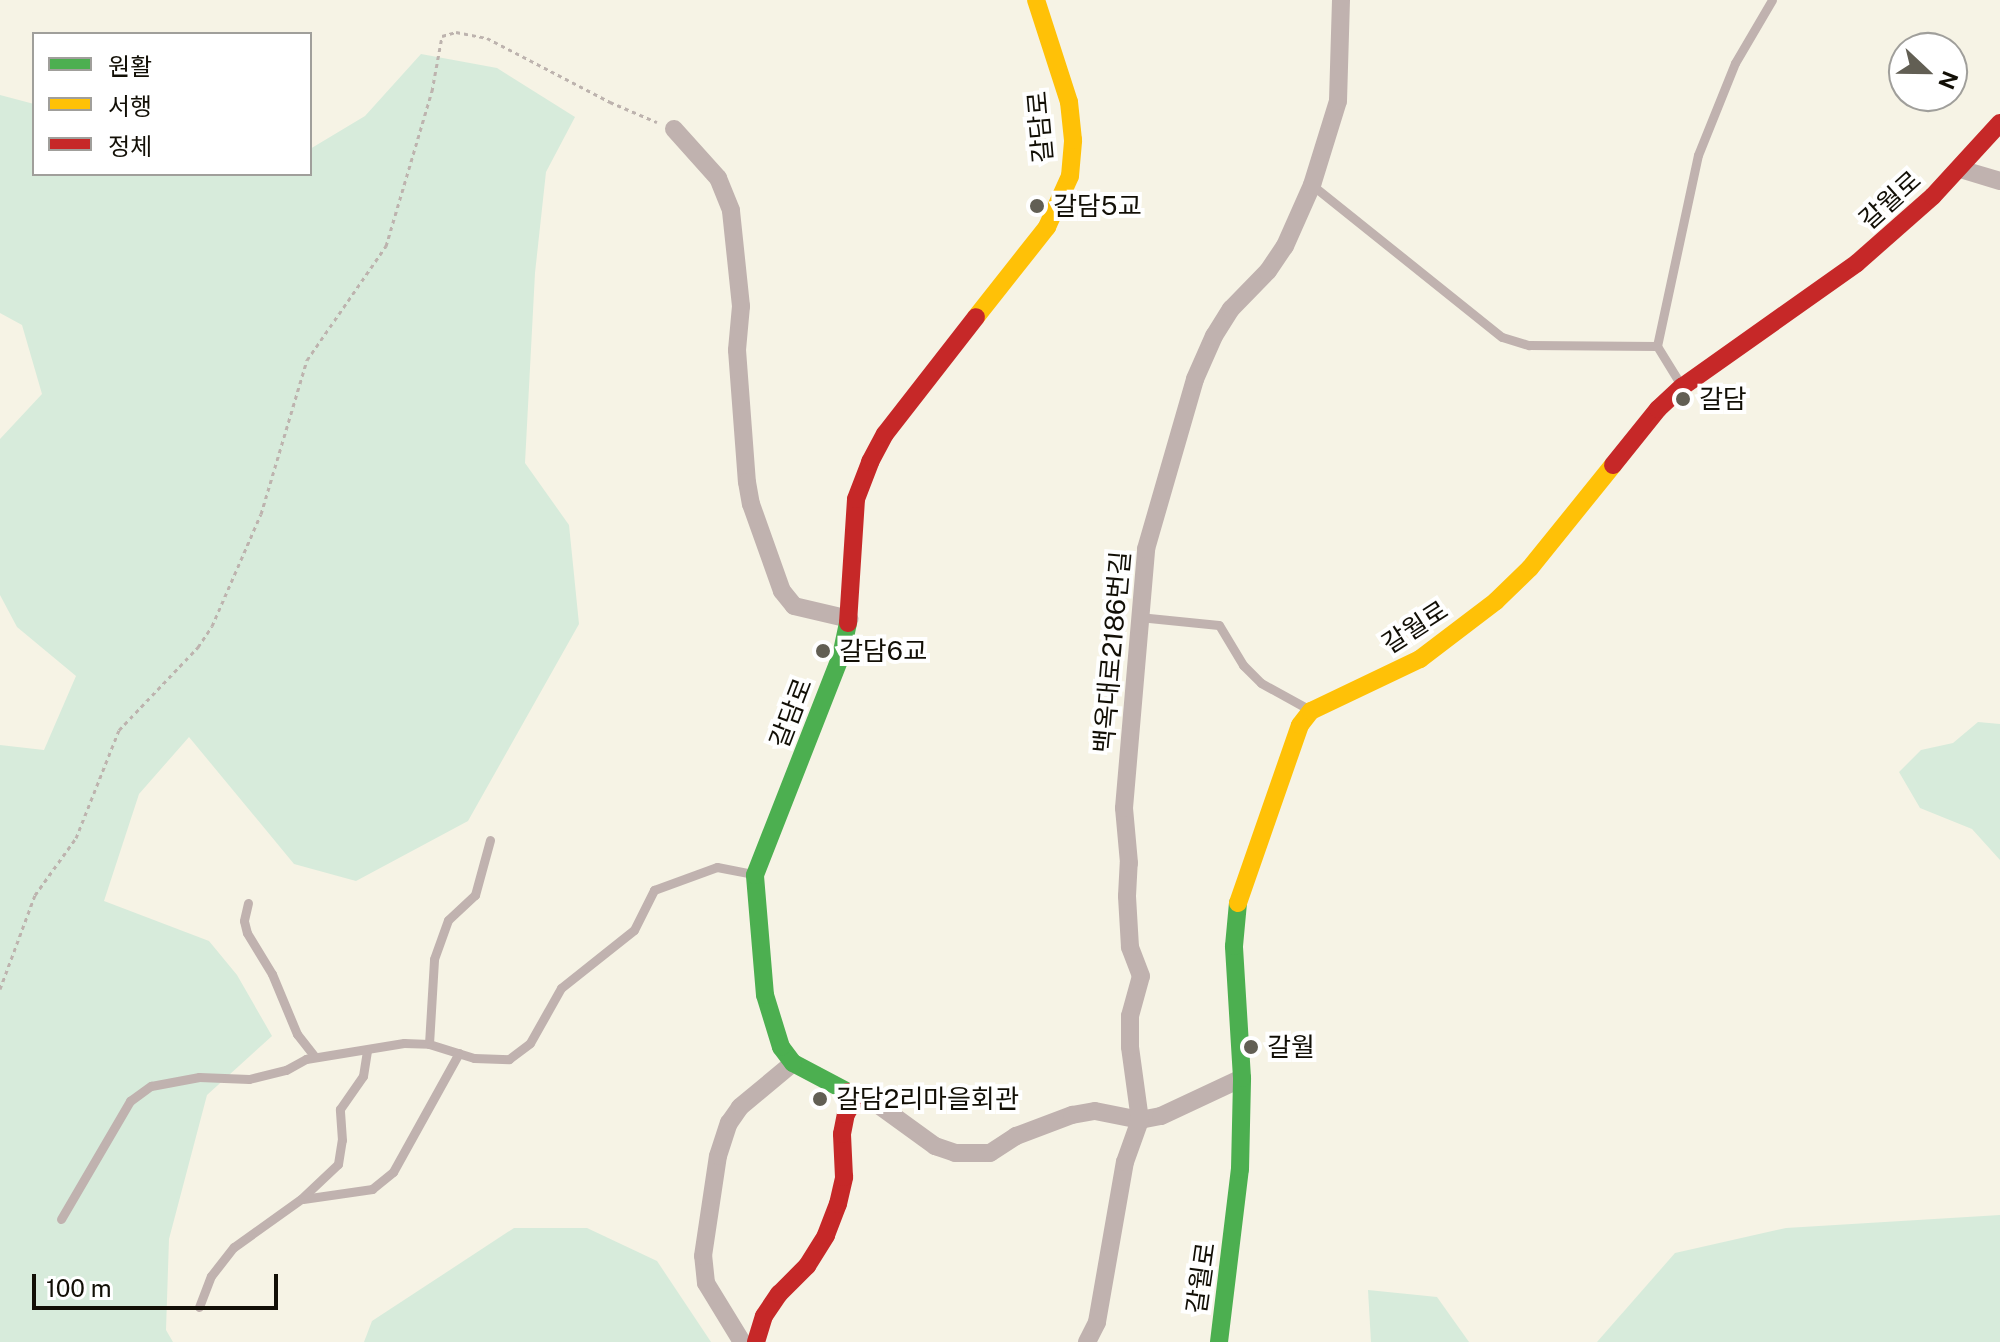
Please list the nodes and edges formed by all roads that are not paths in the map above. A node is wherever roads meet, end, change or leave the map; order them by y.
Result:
1 (1036, 0) edge
2 (1341, 0) edge
3 (1772, 0) edge
4 (2000, 123) edge
5 (674, 129) road end
6 (1960, 169) junction
7 (2000, 181) edge
8 (1312, 185) junction
9 (1657, 346) junction
10 (1682, 387) junction
11 (1139, 617) junction
12 (849, 619) junction
13 (1311, 711) junction
14 (490, 840) dead end
15 (755, 875) junction
16 (248, 903) dead end
17 (429, 1044) junction
18 (367, 1050) junction
19 (459, 1053) junction
20 (315, 1057) junction
21 (793, 1063) junction
22 (1242, 1078) junction
23 (857, 1096) junction
24 (1140, 1120) junction
25 (301, 1199) junction
26 (61, 1219) dead end
27 (199, 1307) dead end
28 (742, 1342) edge
29 (756, 1342) edge
30 (1087, 1342) edge
31 (1219, 1342) edge

1 - 12 street, 갈담로
2 - 8 street, 백옥대로2186번길
3 - 9 lane
4 - 6 street, 갈월로
5 - 12 street
6 - 7 street
6 - 10 street, 갈월로
8 - 9 lane
8 - 11 street, 백옥대로2186번길
9 - 10 lane
10 - 13 street, 갈월로
11 - 13 lane
11 - 24 street, 백옥대로2186번길
12 - 15 street, 갈담로
13 - 22 street, 갈월로
14 - 17 lane
15 - 19 lane
15 - 21 street, 갈담로
16 - 20 lane
17 - 18 lane
17 - 19 lane
18 - 20 lane
18 - 25 lane
19 - 25 lane
20 - 26 lane
21 - 23 street
21 - 28 street
22 - 24 street
22 - 31 street, 갈월로
23 - 24 street
23 - 29 street
24 - 30 street, 백옥대로2186번길
25 - 27 lane

